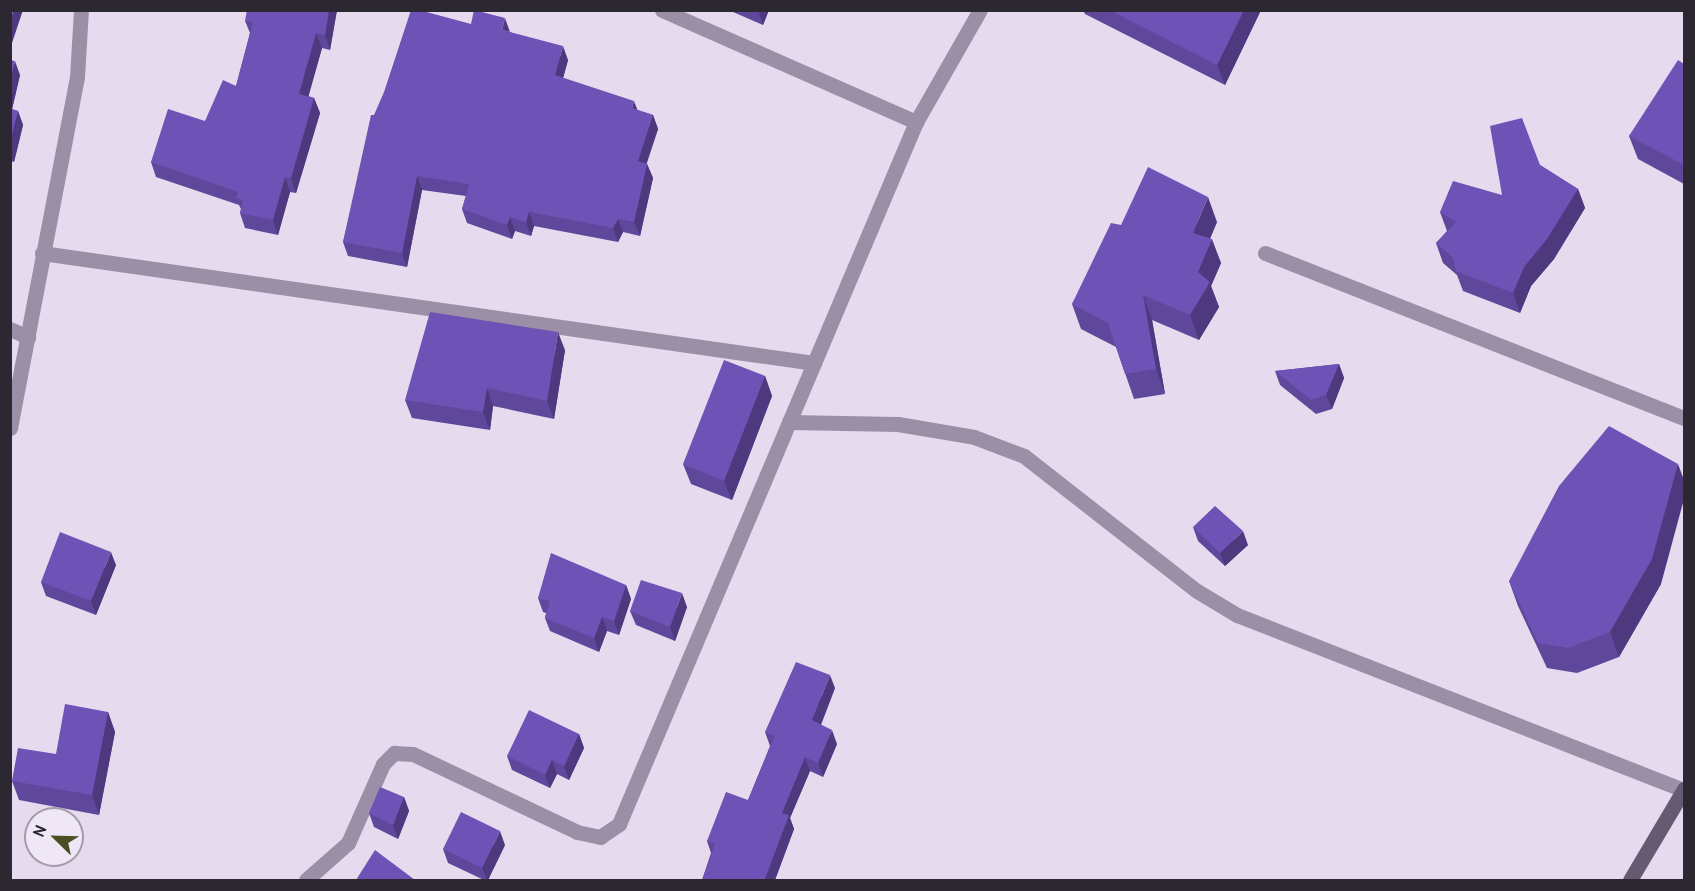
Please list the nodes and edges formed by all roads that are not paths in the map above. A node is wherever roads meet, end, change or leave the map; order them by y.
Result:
1 (81, 10) edge
2 (662, 10) edge
3 (980, 10) edge
4 (916, 122) junction
5 (42, 253) junction
6 (1265, 253) dead end
7 (10, 329) edge
8 (28, 337) junction
9 (814, 363) junction
10 (1684, 418) edge
11 (789, 422) junction
12 (10, 428) edge
13 (1684, 789) edge
14 (306, 880) edge
15 (1630, 880) edge

1 - 5 street
2 - 4 street
3 - 4 street
4 - 9 street
5 - 8 street
5 - 9 street
6 - 10 street
7 - 8 street
8 - 12 street
9 - 11 street
11 - 13 street
11 - 14 street
13 - 15 main road

